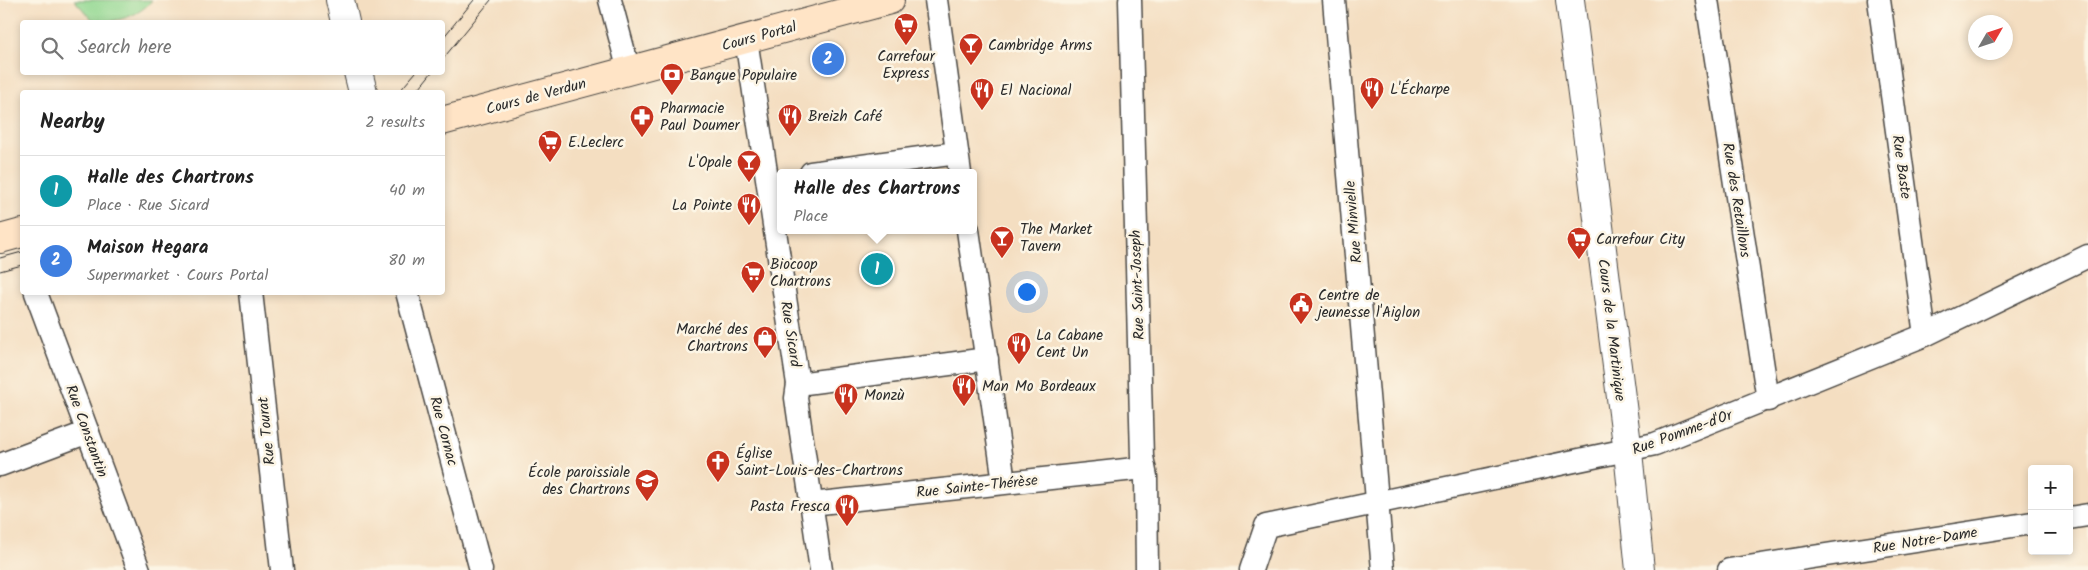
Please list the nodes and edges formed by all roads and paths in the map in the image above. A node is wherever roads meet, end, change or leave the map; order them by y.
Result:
1 (340, 0) edge
2 (610, 0) edge
3 (890, 0) edge
4 (936, 0) edge
5 (1130, 0) edge
6 (1334, 0) edge
7 (1570, 0) edge
8 (1707, 0) edge
9 (1879, 0) edge
10 (345, 20) edge
11 (746, 39) junction
12 (629, 71) junction
13 (359, 75) edge
14 (362, 90) edge
15 (445, 120) edge
16 (959, 163) edge
17 (870, 169) edge
18 (774, 178) edge
19 (777, 204) edge
20 (20, 234) edge
21 (781, 234) edge
22 (969, 234) edge
23 (0, 239) edge
24 (2088, 256) edge
25 (37, 295) edge
26 (250, 295) edge
27 (408, 295) edge
28 (1925, 335) junction
29 (986, 359) junction
30 (798, 384) junction
31 (1768, 400) junction
32 (88, 432) junction
33 (1628, 452) junction
34 (0, 465) edge
35 (1144, 468) junction
36 (1004, 482) junction
37 (811, 504) junction
38 (1376, 504) junction
39 (2088, 515) edge
40 (2073, 517) edge
41 (2028, 524) edge
42 (139, 570) edge
43 (282, 570) edge
44 (482, 570) edge
45 (821, 570) edge
46 (1147, 570) edge
47 (1252, 570) edge
48 (1383, 570) edge
49 (1640, 570) edge
50 (1730, 570) edge

1 - 10 street
2 - 12 street
3 - 11 main road, Cours Portal
4 - 16 street
5 - 35 street, Rue Saint-Joseph
6 - 38 street, Rue Minvielle
7 - 33 street, Cours de la Martinique
8 - 31 street, Rue des Retaillons
9 - 28 street, Rue Baste
11 - 12 main road, Cours Portal
11 - 18 street, Rue Sicard
12 - 15 main road, Cours de Verdun
13 - 14 street
16 - 17 street
18 - 19 street, Rue Sicard
20 - 23 main road
21 - 30 street, Rue Sicard
22 - 29 street
24 - 28 street, Rue Pomme-d'Or
25 - 32 street, Rue Constantin
26 - 43 street, Rue Tourat
27 - 44 street, Rue Cornac
28 - 31 street, Rue Pomme-d'Or
29 - 30 street
29 - 36 street
30 - 37 street, Rue Sicard
31 - 33 street, Rue Pomme-d'Or
32 - 34 street
32 - 42 street, Rue Constantin
33 - 38 street, Rue Pomme-d'Or
33 - 49 street, Cours de la Martinique
35 - 36 street, Rue Sainte-Thérèse
35 - 46 street, Rue Saint-Joseph
36 - 37 street, Rue Sainte-Thérèse
37 - 45 street, Rue Sicard
38 - 47 street, Rue Pomme-d'Or
38 - 48 street, Rue Minvielle
39 - 40 street
41 - 50 street, Rue Notre-Dame

